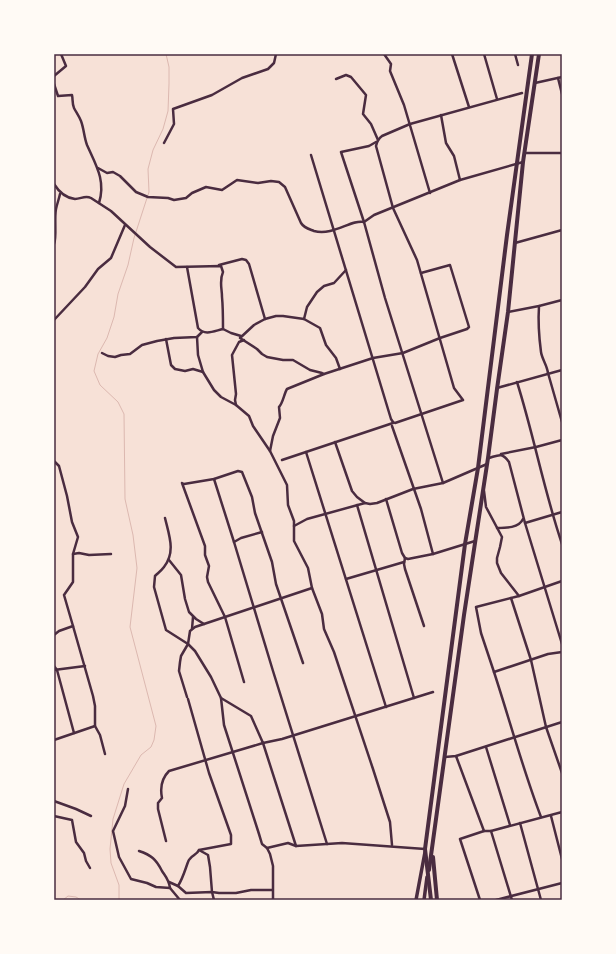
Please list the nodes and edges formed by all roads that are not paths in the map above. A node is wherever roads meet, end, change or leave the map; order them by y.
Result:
1 (61, 54) edge
2 (276, 54) edge
3 (384, 54) edge
4 (452, 54) edge
5 (484, 54) edge
6 (515, 54) edge
7 (532, 54) edge
8 (539, 54) edge
9 (518, 65) dead end
10 (54, 76) edge
11 (562, 77) edge
12 (558, 78) junction
13 (336, 79) dead end
14 (535, 83) junction
15 (54, 84) edge
16 (522, 93) dead end
17 (562, 94) edge
18 (497, 99) junction
19 (468, 107) junction
20 (441, 115) junction
21 (410, 124) junction
22 (382, 136) junction
23 (378, 141) junction
24 (164, 142) dead end
25 (525, 153) junction
26 (562, 153) edge
27 (311, 155) dead end
28 (524, 162) junction
29 (98, 168) junction
30 (460, 180) junction
31 (54, 184) edge
32 (430, 193) junction
33 (60, 194) junction
34 (99, 203) junction
35 (393, 208) junction
36 (364, 222) junction
37 (125, 225) junction
38 (562, 230) edge
39 (334, 231) junction
40 (515, 243) junction
41 (54, 244) edge
42 (217, 266) junction
43 (187, 267) junction
44 (346, 269) junction
45 (421, 273) junction
46 (562, 300) edge
47 (539, 306) junction
48 (508, 312) junction
49 (265, 319) junction
50 (304, 319) junction
51 (54, 320) edge
52 (223, 329) junction
53 (202, 332) junction
54 (241, 336) junction
55 (197, 337) junction
56 (440, 338) junction
57 (166, 339) junction
58 (244, 340) junction
59 (102, 353) dead end
60 (403, 353) junction
61 (373, 358) junction
62 (340, 369) junction
63 (562, 370) edge
64 (202, 372) junction
65 (548, 373) junction
66 (324, 374) junction
67 (516, 382) junction
68 (497, 389) junction
69 (236, 405) junction
70 (562, 422) edge
71 (395, 423) junction
72 (392, 426) dead end
73 (562, 440) edge
74 (336, 442) junction
75 (536, 447) junction
76 (270, 451) junction
77 (306, 452) junction
78 (500, 454) junction
79 (488, 458) junction
80 (282, 460) dead end
81 (54, 461) edge
82 (488, 464) junction
83 (478, 468) junction
84 (214, 479) junction
85 (443, 483) junction
86 (413, 488) junction
87 (484, 489) junction
88 (386, 500) junction
89 (365, 503) junction
90 (357, 505) junction
91 (562, 512) edge
92 (327, 514) junction
93 (552, 515) junction
94 (165, 518) dead end
95 (523, 518) junction
96 (525, 524) junction
97 (294, 527) junction
98 (497, 528) junction
99 (262, 532) junction
100 (475, 541) junction
101 (234, 542) junction
102 (465, 544) junction
103 (562, 544) edge
104 (73, 554) junction
105 (110, 554) dead end
106 (432, 554) junction
107 (405, 558) junction
108 (169, 559) junction
109 (404, 562) junction
110 (376, 570) junction
111 (346, 579) junction
112 (562, 581) edge
113 (544, 587) junction
114 (312, 588) junction
115 (519, 596) junction
116 (281, 598) junction
117 (512, 598) junction
118 (254, 608) junction
119 (193, 616) junction
120 (225, 617) junction
121 (204, 624) junction
122 (73, 626) junction
123 (424, 626) dead end
124 (192, 629) junction
125 (54, 635) edge
126 (188, 644) junction
127 (562, 644) edge
128 (562, 652) edge
129 (531, 660) junction
130 (303, 663) dead end
131 (54, 666) edge
132 (85, 666) junction
133 (56, 670) edge
134 (494, 672) junction
135 (244, 682) dead end
136 (433, 692) dead end
137 (221, 698) junction
138 (414, 698) junction
139 (386, 707) junction
140 (356, 716) junction
141 (562, 722) edge
142 (95, 726) junction
143 (546, 727) junction
144 (74, 734) junction
145 (293, 735) junction
146 (515, 736) junction
147 (54, 740) edge
148 (263, 743) junction
149 (486, 747) junction
150 (233, 752) junction
151 (105, 754) dead end
152 (456, 756) junction
153 (445, 758) junction
154 (205, 761) junction
155 (562, 773) edge
156 (128, 789) dead end
157 (54, 801) edge
158 (562, 812) edge
159 (54, 816) edge
160 (90, 816) dead end
161 (551, 816) junction
162 (541, 818) junction
163 (520, 823) junction
164 (510, 826) junction
165 (484, 831) junction
166 (491, 831) junction
167 (166, 842) dead end
168 (327, 844) junction
169 (392, 845) junction
170 (296, 846) junction
171 (267, 848) junction
172 (425, 849) junction
173 (199, 850) junction
174 (139, 851) dead end
175 (432, 852) junction
176 (562, 859) edge
177 (90, 868) dead end
178 (428, 876) junction
179 (170, 882) junction
180 (562, 883) edge
181 (178, 886) junction
182 (170, 888) junction
183 (538, 889) junction
184 (272, 890) junction
185 (212, 892) junction
186 (511, 896) junction
187 (180, 900) edge
188 (214, 900) edge
189 (272, 900) edge
190 (416, 900) edge
191 (424, 900) edge
192 (431, 900) edge
193 (437, 900) edge
194 (480, 900) edge
195 (496, 900) edge
196 (512, 900) edge
197 (541, 900) edge

1 - 10 street
2 - 24 street
3 - 21 street
4 - 19 street
5 - 18 street
6 - 9 street
7 - 83 main road
8 - 14 main road
11 - 12 street
12 - 14 street
12 - 17 street
13 - 23 street
14 - 25 main road
15 - 29 street
16 - 18 street
18 - 19 street
19 - 20 street
20 - 21 street
20 - 30 street
21 - 22 street
21 - 32 street
22 - 23 street
22 - 35 street
23 - 36 street
25 - 26 street
25 - 28 main road
27 - 39 street
28 - 30 street
28 - 40 main road
29 - 34 street
29 - 39 street
30 - 32 street
31 - 33 street
32 - 35 street
33 - 34 street
33 - 41 street
34 - 37 street
35 - 36 street
35 - 45 street
36 - 39 street
36 - 60 street
37 - 43 street
37 - 51 street
38 - 40 street
39 - 44 street
40 - 48 main road
42 - 43 street
42 - 49 street
42 - 52 street
43 - 53 street
44 - 50 street
44 - 61 street
45 - 56 street
45 - 56 street
46 - 47 street
47 - 48 street
47 - 65 street
48 - 68 main road
49 - 50 street
49 - 54 street
50 - 62 street
52 - 53 street
52 - 54 street
53 - 55 street
54 - 58 street
55 - 57 street
55 - 64 street
56 - 60 street
56 - 71 street
57 - 59 street
57 - 64 street
58 - 66 street
58 - 69 street
60 - 61 street
60 - 85 street
61 - 62 street
61 - 71 street
62 - 66 street
63 - 65 street
64 - 69 street
65 - 67 street
65 - 70 street
66 - 76 street
67 - 68 street
67 - 75 street
68 - 79 main road
69 - 76 street
71 - 74 street
72 - 86 street
73 - 75 street
74 - 77 street
74 - 89 street
75 - 78 street
75 - 93 street
76 - 97 street
77 - 80 street
77 - 92 street
78 - 79 street
78 - 95 street
79 - 82 main road
81 - 104 street
82 - 83 street
82 - 87 main road
83 - 85 street
83 - 102 main road
84 - 99 street
84 - 101 street
84 - 120 street
85 - 86 street
86 - 88 street
86 - 106 street
87 - 98 street
87 - 100 main road
88 - 89 street
88 - 107 street
89 - 90 street
90 - 92 street
90 - 110 street
91 - 93 street
92 - 97 street
92 - 111 street
93 - 96 street
93 - 103 street
94 - 108 street
95 - 96 street
95 - 98 street
96 - 113 street
97 - 114 street
98 - 115 street
99 - 101 street
99 - 116 street
100 - 102 street
100 - 153 main road
101 - 118 street
102 - 106 street
102 - 172 main road
104 - 105 street
104 - 122 street
106 - 107 street
107 - 109 street
108 - 119 street
108 - 126 street
109 - 110 street
109 - 123 street
110 - 111 street
110 - 138 street
111 - 139 street
112 - 113 street
113 - 115 street
113 - 127 street
114 - 116 street
114 - 140 street
115 - 117 street
116 - 118 street
116 - 130 street
117 - 129 street
117 - 134 street
118 - 120 street
118 - 145 street
119 - 121 street
119 - 124 street
120 - 121 street
120 - 135 street
121 - 124 street
122 - 125 street
122 - 132 street
124 - 126 street
126 - 137 street
126 - 154 street
128 - 129 street
129 - 134 street
129 - 143 street
131 - 133 street
132 - 133 street
132 - 142 street
133 - 144 street
134 - 146 street
136 - 138 street
137 - 148 street
137 - 150 street
138 - 139 street
139 - 140 street
140 - 145 street
140 - 169 street
141 - 143 street
142 - 144 street
142 - 151 street
143 - 146 street
143 - 155 street
144 - 147 street
145 - 148 street
145 - 168 street
146 - 149 street
146 - 162 street
148 - 150 street
148 - 170 street
149 - 152 street
149 - 164 street
150 - 154 street
150 - 171 street
152 - 153 street
152 - 165 street
153 - 175 main road
154 - 167 street
154 - 173 street
156 - 182 street
157 - 160 street
158 - 161 street
159 - 177 street
161 - 162 street
161 - 176 street
162 - 163 street
163 - 164 street
163 - 183 street
164 - 166 street
165 - 166 street
165 - 194 street
166 - 186 street
168 - 169 street
168 - 170 street
169 - 172 street
170 - 171 street
171 - 184 street
172 - 178 main road
172 - 190 main road
173 - 181 street
173 - 185 street
174 - 179 street
175 - 178 main road
175 - 193 main road
178 - 191 main road
178 - 192 main road
179 - 181 street
179 - 182 street
180 - 183 street
181 - 185 street
182 - 187 street
183 - 186 street
183 - 197 street
184 - 185 street
184 - 189 street
185 - 188 street
186 - 195 street
186 - 196 street

